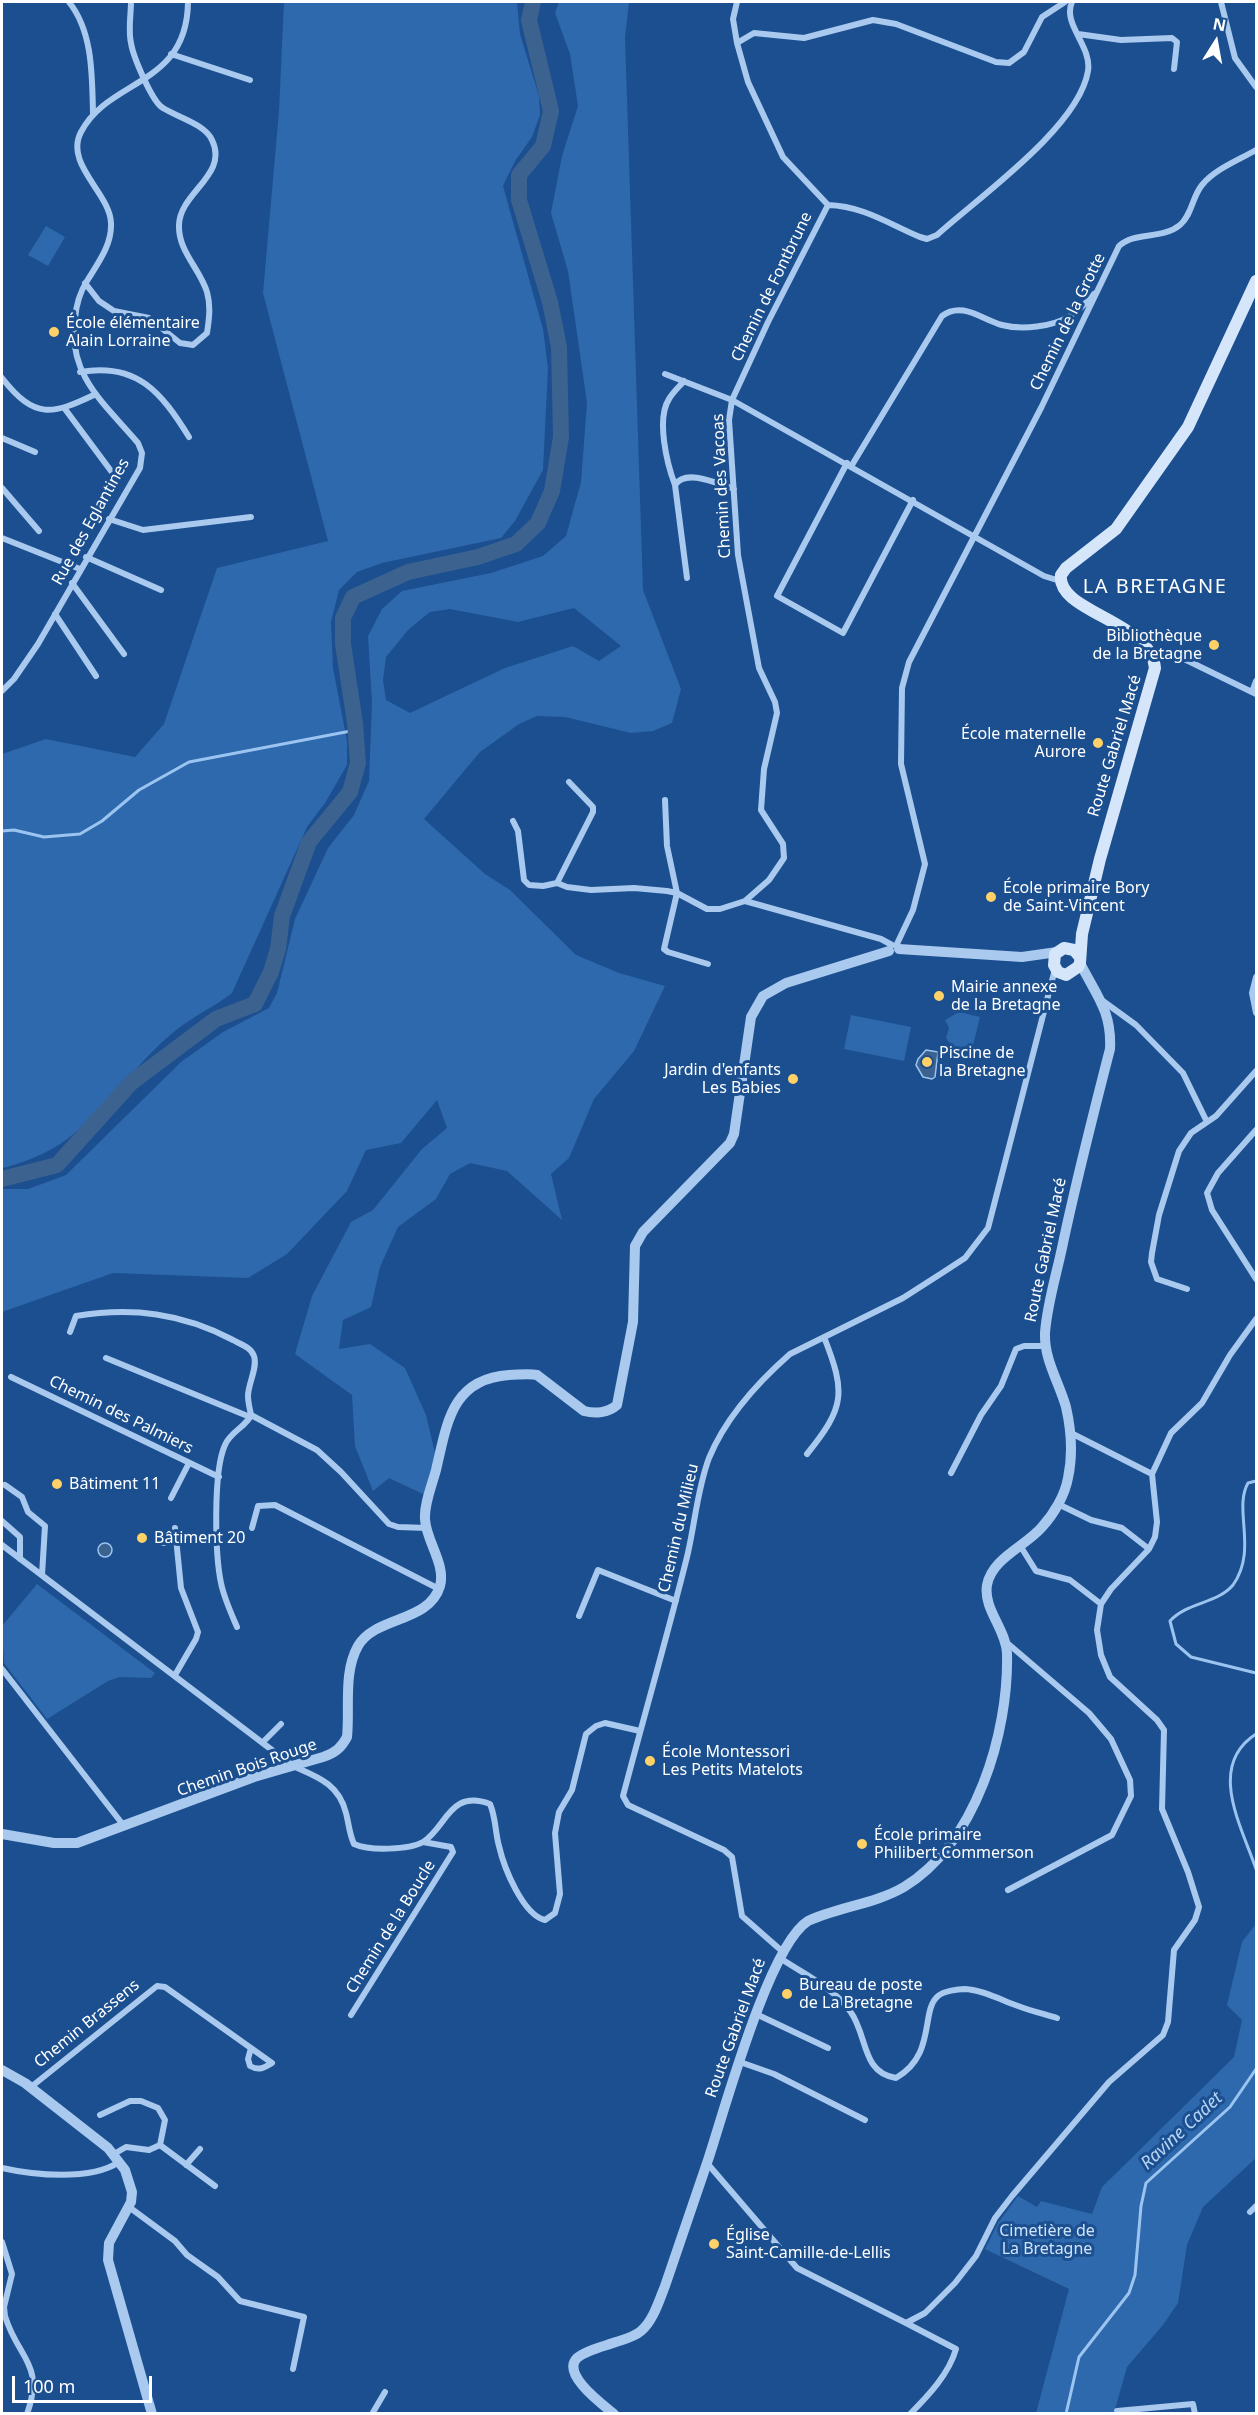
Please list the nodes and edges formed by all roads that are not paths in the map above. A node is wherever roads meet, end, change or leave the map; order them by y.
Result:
1 (69, 2) edge
2 (132, 2) edge
3 (188, 2) edge
4 (737, 2) edge
5 (1065, 2) edge
6 (1072, 2) edge
7 (1221, 2) edge
8 (1078, 34) junction
9 (737, 43) junction
10 (171, 54) junction
11 (1174, 69) dead end
12 (145, 79) junction
13 (250, 80) dead end
14 (1257, 87) edge
15 (93, 113) junction
16 (1257, 150) edge
17 (828, 205) junction
18 (1257, 281) edge
19 (85, 283) junction
20 (1098, 290) junction
21 (80, 372) junction
22 (665, 374) dead end
23 (2, 378) edge
24 (684, 381) junction
25 (96, 394) junction
26 (732, 400) junction
27 (65, 409) junction
28 (189, 437) dead end
29 (2, 438) edge
30 (35, 452) dead end
31 (849, 464) junction
32 (114, 475) dead end
33 (675, 485) junction
34 (2, 488) edge
35 (734, 489) junction
36 (913, 500) junction
37 (251, 517) dead end
38 (110, 519) junction
39 (39, 531) dead end
40 (975, 535) junction
41 (2, 538) edge
42 (86, 557) junction
43 (80, 569) junction
44 (687, 578) dead end
45 (1060, 581) junction
46 (72, 583) junction
47 (161, 590) dead end
48 (55, 614) junction
49 (1150, 651) junction
50 (124, 654) dead end
51 (96, 676) dead end
52 (1257, 681) edge
53 (2, 691) edge
54 (1254, 693) edge
55 (569, 782) dead end
56 (665, 800) dead end
57 (513, 821) dead end
58 (557, 883) junction
59 (677, 893) junction
60 (745, 901) junction
61 (1082, 934) junction
62 (894, 948) junction
63 (1062, 950) junction
64 (1037, 956) junction
65 (1080, 960) junction
66 (708, 964) dead end
67 (1062, 970) junction
68 (1257, 977) edge
69 (1090, 984) junction
70 (1053, 986) junction
71 (1102, 1001) junction
72 (1257, 1013) edge
73 (1257, 1071) edge
74 (1208, 1122) junction
75 (1257, 1130) edge
76 (1257, 1279) edge
77 (1187, 1289) dead end
78 (1257, 1319) edge
79 (70, 1332) dead end
80 (824, 1337) junction
81 (1045, 1346) junction
82 (106, 1358) dead end
83 (11, 1377) dead end
84 (251, 1416) junction
85 (1070, 1433) junction
86 (807, 1454) dead end
87 (189, 1462) junction
88 (951, 1473) dead end
89 (1152, 1474) junction
90 (219, 1477) junction
91 (5, 1485) dead end
92 (171, 1498) dead end
93 (1058, 1504) junction
94 (2, 1521) edge
95 (175, 1528) dead end
96 (252, 1528) dead end
97 (427, 1528) junction
98 (175, 1542) junction
99 (162, 1543) dead end
100 (2, 1545) edge
101 (1021, 1547) junction
102 (1149, 1549) junction
103 (20, 1558) junction
104 (42, 1575) junction
105 (439, 1589) junction
106 (676, 1600) junction
107 (1101, 1604) junction
108 (579, 1616) dead end
109 (237, 1627) dead end
110 (1006, 1642) junction
111 (2, 1669) edge
112 (175, 1675) junction
113 (281, 1724) dead end
114 (640, 1731) junction
115 (263, 1742) junction
116 (293, 1766) junction
117 (124, 1826) junction
118 (2, 1834) edge
119 (423, 1842) junction
120 (1008, 1890) dead end
121 (781, 1955) junction
122 (756, 2014) junction
123 (351, 2015) dead end
124 (1057, 2018) dead end
125 (251, 2048) dead end
126 (828, 2048) dead end
127 (740, 2062) junction
128 (2, 2070) edge
129 (31, 2087) junction
130 (100, 2115) dead end
131 (865, 2120) dead end
132 (160, 2145) junction
133 (200, 2149) dead end
134 (116, 2158) junction
135 (707, 2162) junction
136 (186, 2164) junction
137 (2, 2168) edge
138 (215, 2186) dead end
139 (1257, 2206) edge
140 (129, 2207) junction
141 (1250, 2212) dead end
142 (2, 2242) edge
143 (906, 2324) junction
144 (293, 2369) dead end
145 (385, 2392) dead end
146 (1117, 2411) dead end
147 (27, 2414) edge
148 (152, 2414) edge
149 (372, 2414) edge
150 (614, 2414) edge
151 (910, 2414) edge
152 (1195, 2414) edge

1 - 15 street
2 - 12 street
3 - 10 street, Rue des Eglantines
4 - 9 street, Chemin de Fontbrune
5 - 9 street
6 - 8 street
7 - 14 street
8 - 11 street
8 - 17 street
9 - 17 street, Chemin de Fontbrune
10 - 12 street, Rue des Eglantines
10 - 13 street
12 - 15 street, Rue des Eglantines
12 - 19 street
15 - 19 street, Rue des Eglantines
16 - 20 street, Chemin de la Grotte
17 - 26 street, Chemin de Fontbrune
18 - 45 main road
19 - 21 street, Rue des Eglantines
20 - 31 street
20 - 40 street, Chemin de la Grotte
21 - 25 street, Rue des Eglantines
21 - 28 street
22 - 24 street
23 - 27 street
24 - 26 street
24 - 33 street
25 - 27 street
25 - 38 street, Rue des Eglantines
26 - 31 street
26 - 35 street, Chemin des Vacoas
27 - 32 street
29 - 30 street
31 - 36 street
31 - 36 street
33 - 35 street
33 - 44 street
34 - 39 street
35 - 60 street, Chemin des Vacoas
36 - 40 street
37 - 38 street
38 - 42 street, Rue des Eglantines
40 - 45 street
40 - 62 street, Chemin de la Grotte
41 - 43 street
42 - 43 street, Rue des Eglantines
42 - 47 street
43 - 46 street, Rue des Eglantines
45 - 49 main road
46 - 48 street, Rue des Eglantines
46 - 50 street
48 - 51 street
48 - 53 street, Rue des Eglantines
49 - 54 street
49 - 61 main road, Route Gabriel Macé
52 - 54 street
55 - 58 street
56 - 59 street
57 - 58 street
58 - 59 street
59 - 60 street
59 - 66 street
60 - 62 street
61 - 63 main road
61 - 65 main road, Route Gabriel Macé
62 - 64 street
62 - 97 street
63 - 64 street
63 - 65 main road
63 - 67 main road
64 - 67 street
65 - 67 main road
65 - 69 street, Route Gabriel Macé
67 - 69 street, Route Gabriel Macé
67 - 70 street
67 - 70 street, Chemin du Milieu
68 - 72 street
69 - 71 street, Route Gabriel Macé
70 - 80 street, Chemin du Milieu
71 - 74 street
71 - 81 street, Route Gabriel Macé
73 - 74 street
74 - 77 street
75 - 76 street
78 - 89 street
79 - 84 street
80 - 86 street
80 - 106 street, Chemin du Milieu
81 - 85 street, Route Gabriel Macé
81 - 88 street
82 - 84 street
83 - 87 street, Chemin des Palmiers
84 - 90 street
84 - 97 street
85 - 89 street
85 - 93 street, Route Gabriel Macé
87 - 90 street, Chemin des Palmiers
87 - 92 street
89 - 102 street
90 - 109 street
91 - 104 street
93 - 101 street, Route Gabriel Macé
93 - 102 street
94 - 103 street
95 - 98 street
96 - 105 street
97 - 105 street
98 - 99 street
98 - 112 street
100 - 103 street
101 - 107 street
101 - 110 street, Route Gabriel Macé
102 - 107 street
103 - 104 street
104 - 112 street
105 - 116 street, Chemin Bois Rouge
106 - 108 street
106 - 114 street, Chemin du Milieu
107 - 143 street
110 - 120 street
110 - 121 street, Route Gabriel Macé
111 - 117 street
112 - 115 street
113 - 115 street
114 - 119 street, Chemin de la Boucle
114 - 121 street, Chemin du Milieu
115 - 116 street
116 - 117 street, Chemin Bois Rouge
116 - 119 street, Chemin de la Boucle
117 - 118 street, Chemin Bois Rouge
119 - 123 street, Chemin de la Boucle
121 - 122 street, Route Gabriel Macé
121 - 124 street
122 - 126 street
122 - 127 street, Route Gabriel Macé
125 - 129 street, Chemin Brassens
127 - 131 street
127 - 135 street, Route Gabriel Macé
128 - 129 street
129 - 134 street
130 - 132 street
132 - 134 street
132 - 136 street
133 - 136 street
134 - 137 street
134 - 140 street
135 - 143 street
135 - 150 street, Route Gabriel Macé
136 - 138 street
139 - 141 street
140 - 144 street
140 - 148 street
142 - 147 street
143 - 151 street
145 - 149 street
146 - 152 street

